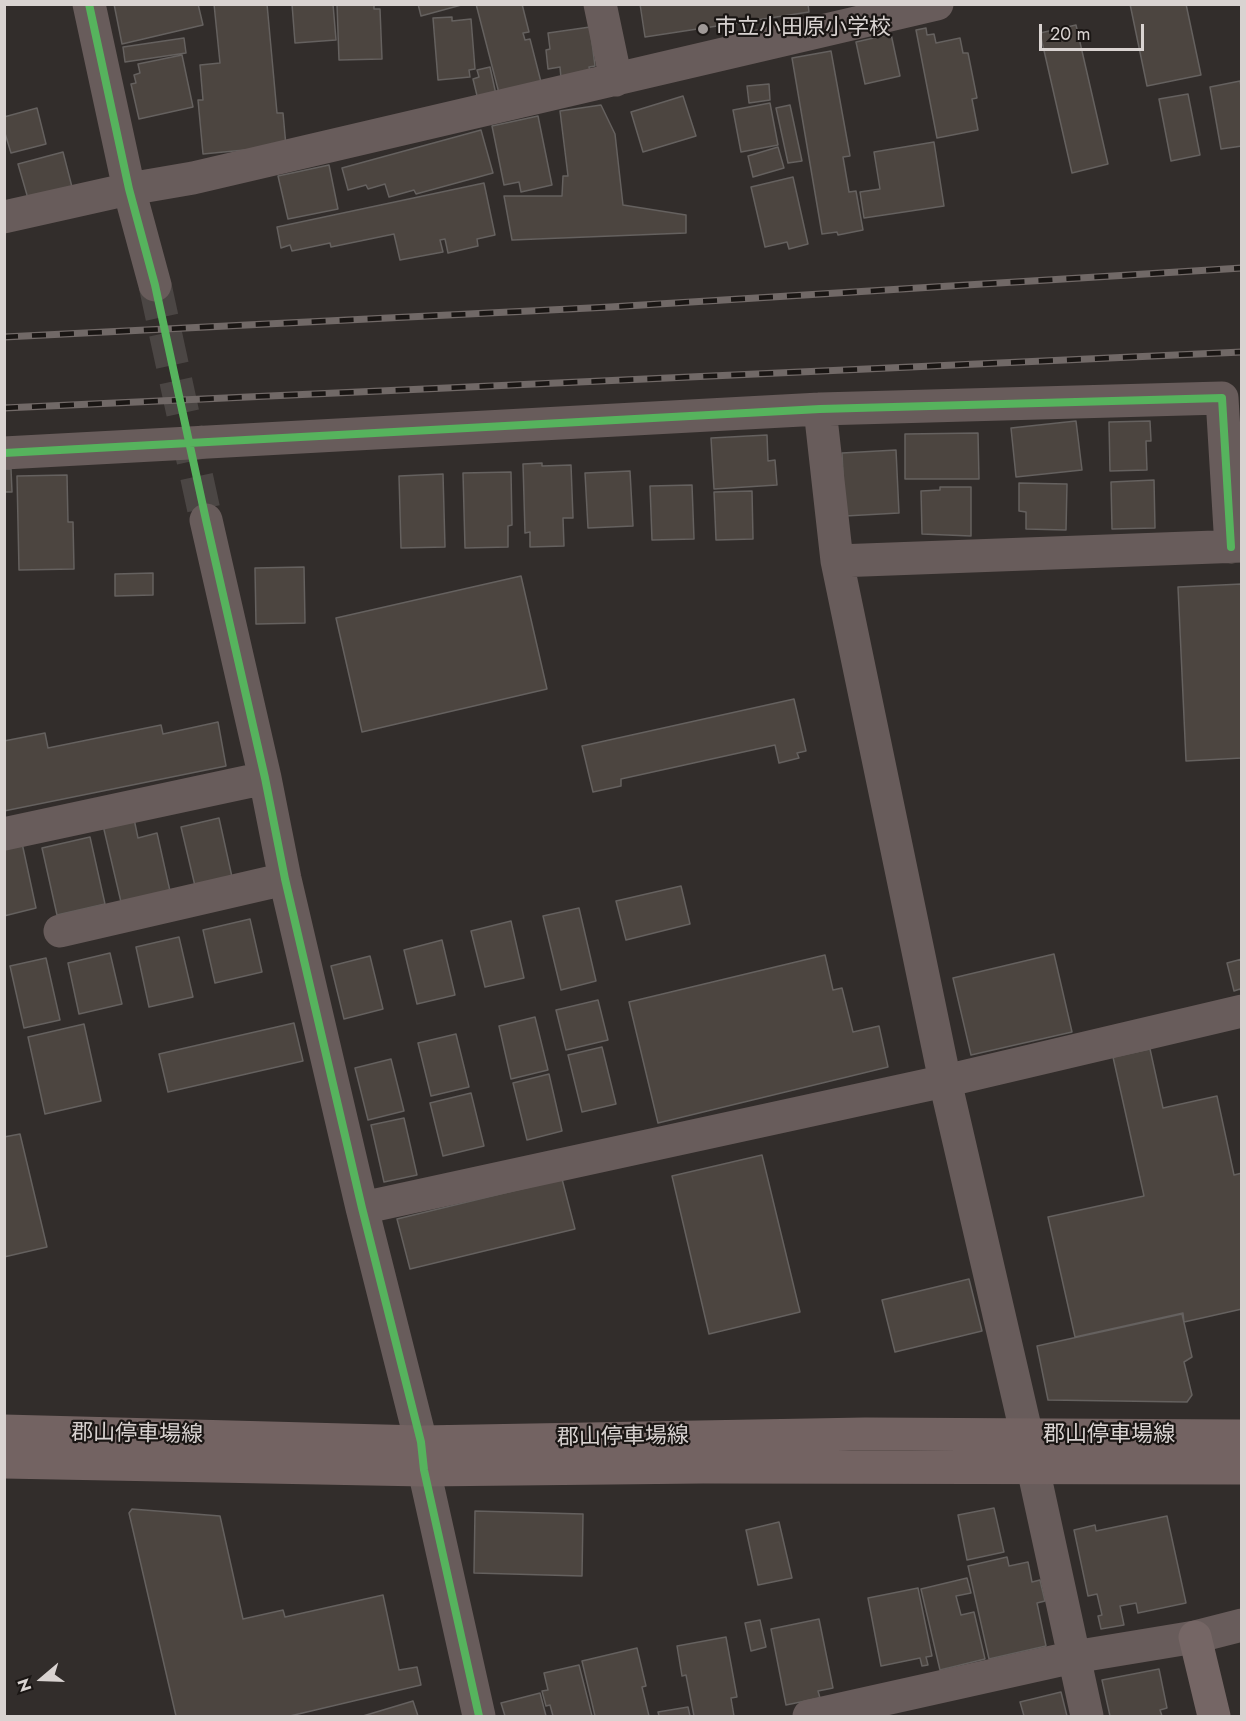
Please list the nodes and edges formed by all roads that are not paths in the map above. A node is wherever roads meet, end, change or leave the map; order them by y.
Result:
1 (89, 4) edge
2 (600, 4) edge
3 (937, 4) edge
4 (616, 80) junction
5 (129, 189) junction
6 (4, 217) edge
7 (155, 285) tunnel mouth
8 (820, 409) junction
9 (4, 453) edge
10 (206, 520) tunnel mouth
11 (1236, 547) edge
12 (837, 561) junction
13 (265, 778) junction
14 (4, 834) edge
15 (285, 879) junction
16 (60, 931) dead end
17 (1242, 1011) edge
18 (945, 1081) junction
19 (362, 1208) junction
20 (4, 1431) edge
21 (1027, 1436) junction
22 (1242, 1436) edge
23 (422, 1456) junction
24 (4, 1462) edge
25 (1033, 1468) junction
26 (1242, 1468) edge
27 (1242, 1625) edge
28 (1195, 1637) junction
29 (1074, 1657) junction
30 (479, 1716) edge
31 (809, 1716) edge
32 (1087, 1716) edge
33 (1214, 1716) edge

1 - 5 street
2 - 4 street
3 - 4 street
4 - 5 street
5 - 6 street
5 - 7 street
8 - 9 street
8 - 11 street
8 - 12 street
10 - 13 street
11 - 12 street
12 - 18 street
13 - 14 street
13 - 15 street
15 - 16 street
15 - 19 street
17 - 18 street
18 - 19 street
18 - 21 street
19 - 23 street
20 - 23 main road, 郡山停車場線
21 - 22 main road, 郡山停車場線
21 - 23 main road, 郡山停車場線
23 - 24 main road, 郡山停車場線
23 - 25 main road, 郡山停車場線
23 - 30 street
25 - 26 main road, 郡山停車場線
25 - 29 street
27 - 28 street
28 - 29 street
28 - 33 street
29 - 31 street
29 - 32 street

